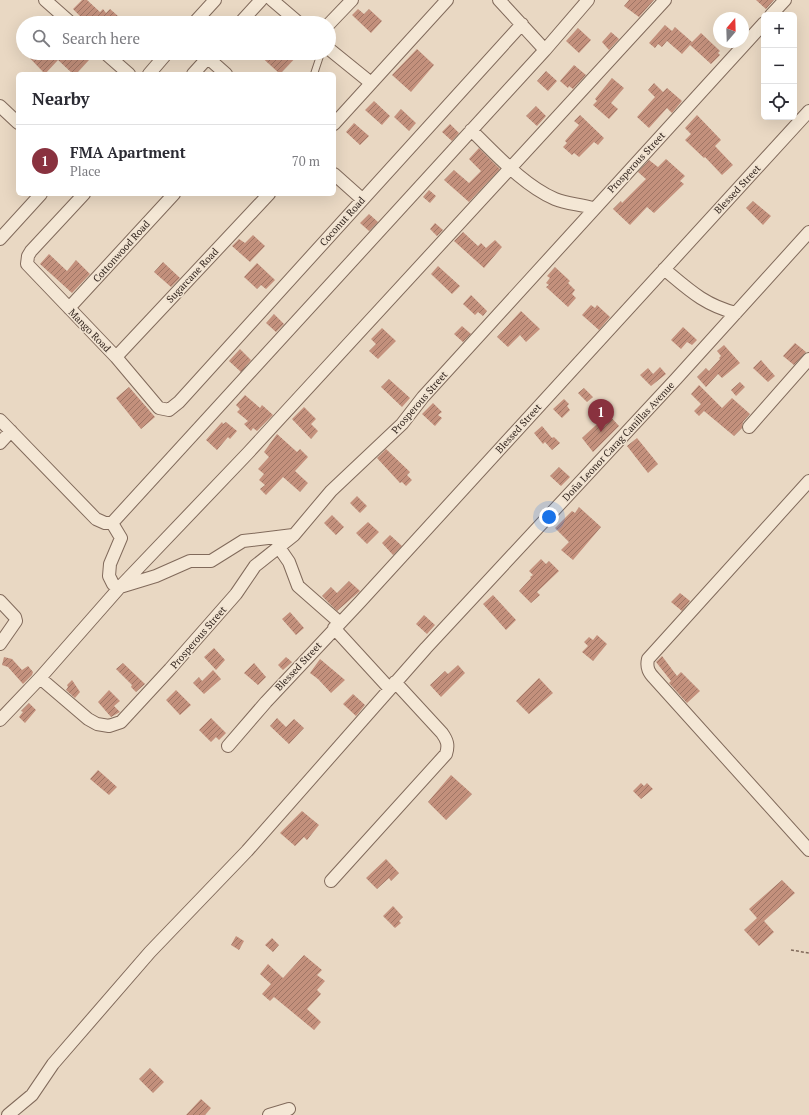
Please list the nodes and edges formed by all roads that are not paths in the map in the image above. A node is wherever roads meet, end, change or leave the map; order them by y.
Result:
1 (45, 0) edge
2 (261, 0) edge
3 (272, 0) edge
4 (352, 0) edge
5 (447, 0) edge
6 (499, 0) edge
7 (665, 0) edge
8 (785, 0) edge
9 (212, 1) edge
10 (583, 2) edge
11 (774, 12) edge
12 (63, 16) edge
13 (200, 16) edge
14 (246, 16) edge
15 (291, 16) edge
16 (336, 17) edge
17 (522, 24) junction
18 (761, 25) edge
19 (545, 50) junction
20 (336, 55) edge
21 (113, 60) edge
22 (162, 60) edge
23 (206, 60) edge
24 (214, 60) edge
25 (319, 60) edge
26 (127, 72) edge
27 (151, 72) edge
28 (195, 72) edge
29 (224, 72) edge
30 (315, 72) edge
31 (371, 83) junction
32 (0, 106) edge
33 (809, 111) edge
34 (16, 121) edge
35 (336, 122) edge
36 (471, 130) junction
37 (511, 167) junction
38 (336, 176) edge
39 (39, 196) edge
40 (82, 196) edge
41 (172, 196) edge
42 (267, 196) edge
43 (362, 199) junction
44 (593, 208) junction
45 (809, 232) edge
46 (0, 239) edge
47 (664, 270) junction
48 (69, 308) junction
49 (736, 313) junction
50 (116, 357) junction
51 (809, 360) edge
52 (159, 408) joint
53 (0, 420) edge
54 (749, 427) dead end
55 (11, 431) junction
56 (0, 443) edge
57 (809, 481) edge
58 (112, 523) junction
59 (294, 535) junction
60 (278, 546) junction
61 (120, 587) junction
62 (0, 601) edge
63 (337, 625) junction
64 (0, 644) edge
65 (40, 678) junction
66 (392, 685) junction
67 (0, 720) edge
68 (228, 746) dead end
69 (809, 850) edge
70 (331, 881) dead end
71 (288, 1109) dead end
72 (8, 1115) edge
73 (269, 1115) edge

1 - 12 street
2 - 14 street
3 - 15 street
4 - 16 street
5 - 31 street
6 - 17 street
7 - 37 street
8 - 11 street
9 - 13 street
10 - 19 street
17 - 19 street
17 - 43 street, Coconut Road
18 - 44 street, Prosperous Street
19 - 36 street
20 - 31 street
21 - 26 street
22 - 27 street
23 - 28 street
24 - 29 street
25 - 30 lane
31 - 35 street
32 - 34 street
33 - 47 street, Blessed Street
36 - 37 street
36 - 58 street
37 - 44 street
37 - 61 street
38 - 43 street
39 - 46 street
40 - 48 street, Mango Road
41 - 48 street, Cottonwood Road
42 - 50 street, Sugarcane Road
43 - 52 street, Coconut Road
44 - 59 street, Prosperous Street
45 - 49 street, Doña Leonor Carag Canillas Avenue
47 - 49 street
47 - 63 street, Blessed Street
48 - 50 street, Mango Road
49 - 66 street, Doña Leonor Carag Canillas Avenue
50 - 52 street, Mango Road
51 - 54 street
53 - 55 street
55 - 56 street
55 - 58 street
57 - 69 street
58 - 61 street
59 - 60 street, Prosperous Street
59 - 61 street
60 - 63 street
60 - 65 street, Prosperous Street
61 - 65 street
62 - 64 street
63 - 66 street
63 - 68 street, Blessed Street
65 - 67 street
66 - 70 street
66 - 72 street, Doña Leonor Carag Canillas Avenue
71 - 73 street

